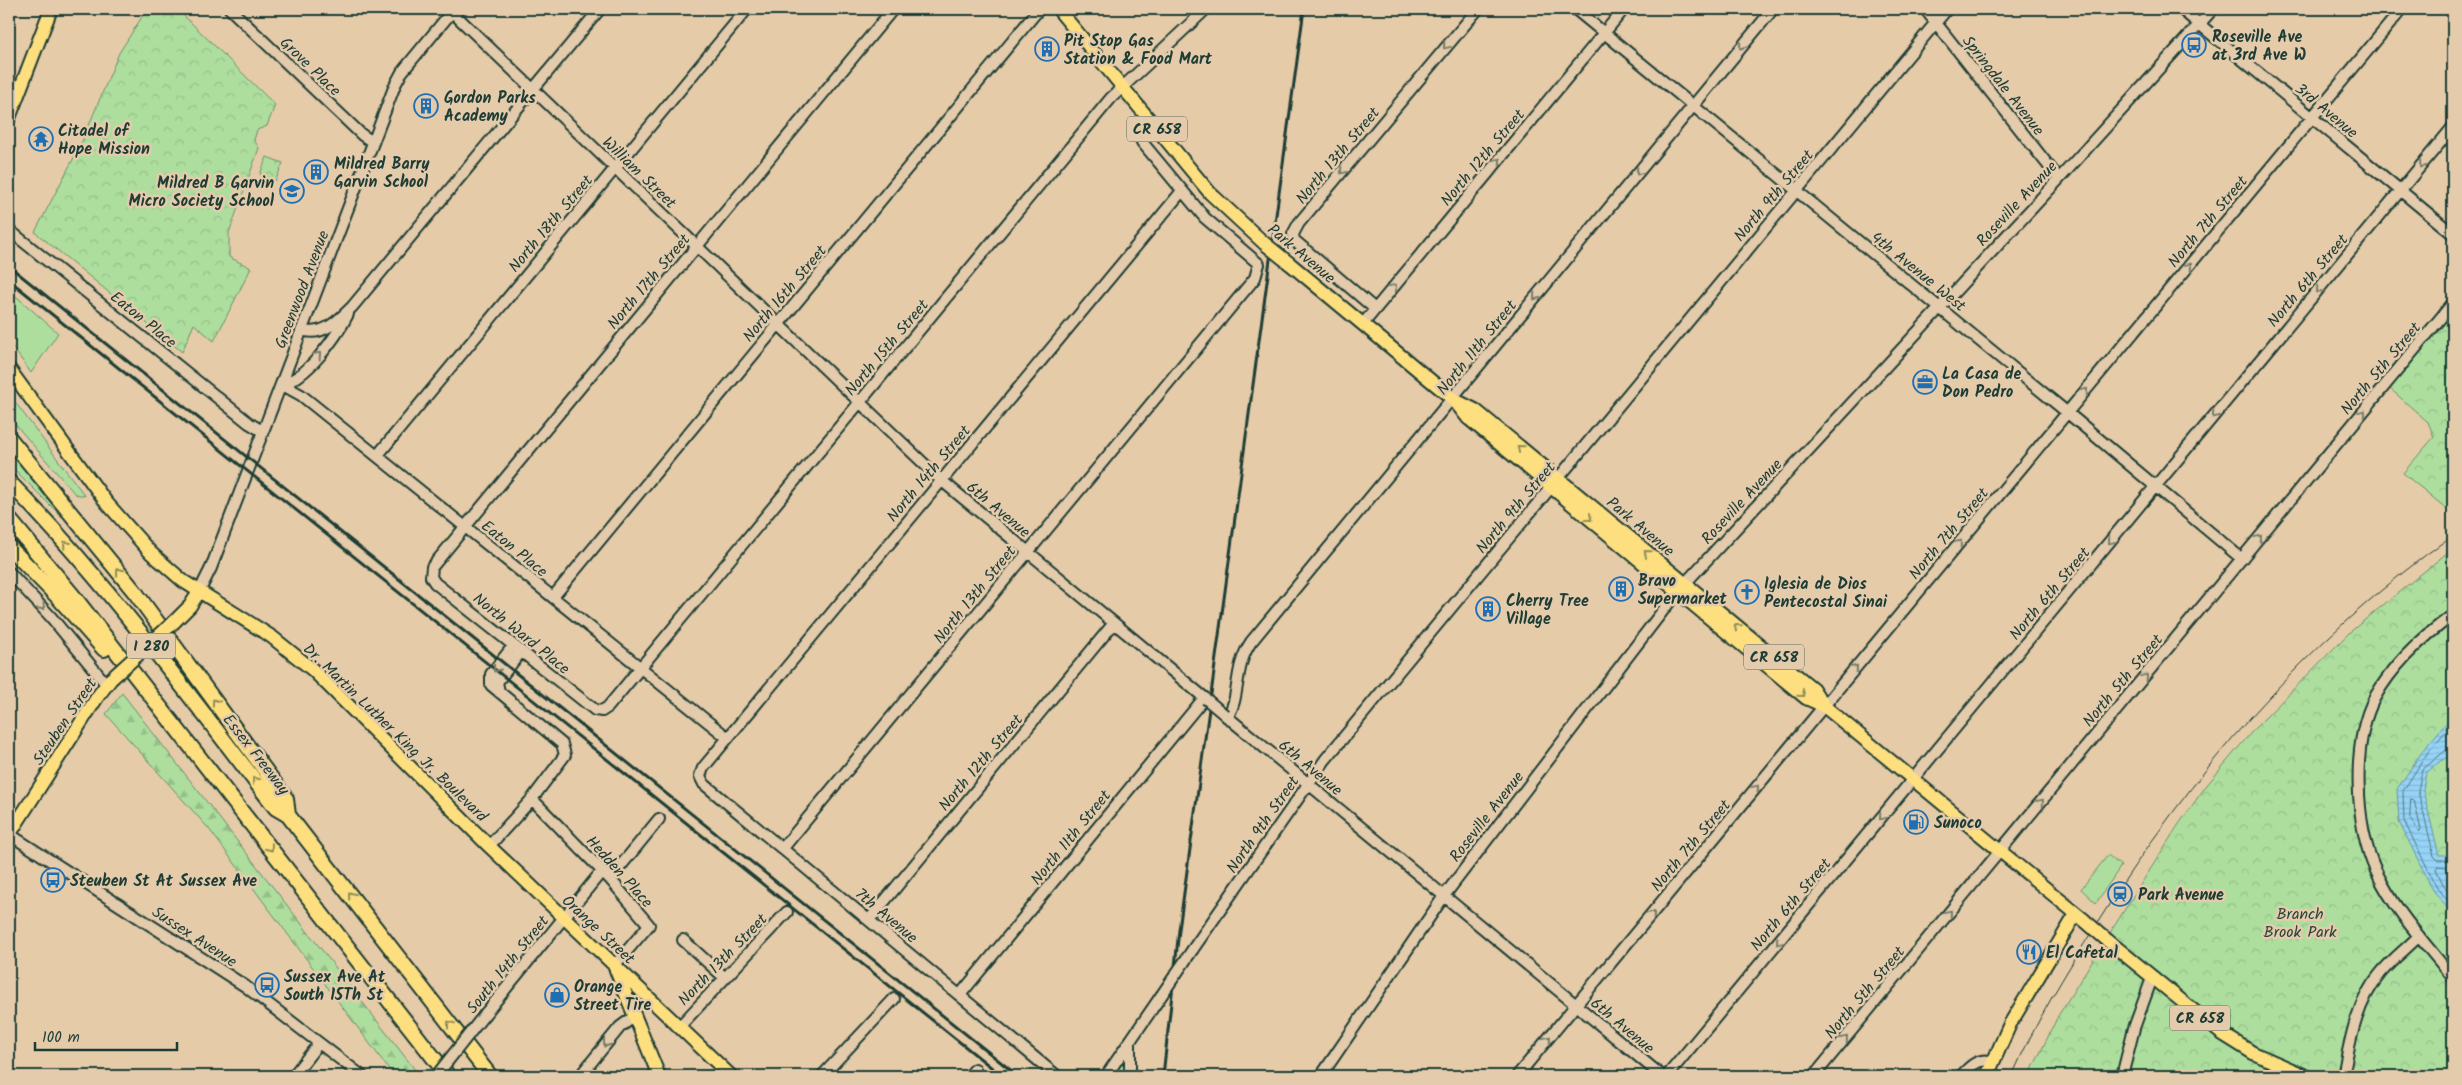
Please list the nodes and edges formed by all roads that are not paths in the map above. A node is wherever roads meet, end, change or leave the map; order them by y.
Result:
1 (51, 9) edge
2 (230, 9) edge
3 (600, 9) edge
4 (747, 9) edge
5 (893, 9) edge
6 (1039, 9) edge
7 (1058, 9) edge
8 (1206, 9) edge
9 (1478, 9) edge
10 (1575, 9) edge
11 (1624, 9) edge
12 (1773, 9) edge
13 (1925, 9) edge
14 (1947, 9) edge
15 (2181, 9) edge
16 (2213, 9) edge
17 (2402, 9) edge
18 (452, 10) edge
19 (1936, 22) junction
20 (2200, 24) junction
21 (1604, 33) junction
22 (1122, 86) junction
23 (533, 90) junction
24 (1693, 106) junction
25 (1147, 117) junction
26 (2312, 117) junction
27 (9, 118) edge
28 (2453, 127) edge
29 (373, 142) junction
30 (615, 168) junction
31 (2059, 179) junction
32 (1796, 190) junction
33 (1182, 191) junction
34 (2401, 191) junction
35 (9, 230) edge
36 (2453, 234) edge
37 (696, 246) junction
38 (2453, 303) edge
39 (352, 307) junction
40 (1940, 308) junction
41 (1375, 309) junction
42 (778, 324) junction
43 (1363, 324) junction
44 (302, 330) junction
45 (9, 370) edge
46 (281, 384) junction
47 (1453, 399) junction
48 (859, 402) junction
49 (2068, 412) junction
50 (262, 431) junction
51 (9, 438) edge
52 (376, 456) junction
53 (941, 480) junction
54 (9, 482) edge
55 (1555, 483) junction
56 (2156, 487) junction
57 (9, 519) edge
58 (465, 526) junction
59 (9, 547) edge
60 (1028, 552) junction
61 (2242, 559) junction
62 (9, 572) edge
63 (430, 574) joint
64 (1681, 588) junction
65 (199, 592) junction
66 (552, 597) junction
67 (2453, 615) edge
68 (1114, 623) junction
69 (517, 649) junction
70 (640, 668) junction
71 (109, 682) junction
72 (1205, 698) junction
73 (1824, 706) junction
74 (599, 711) joint
75 (1226, 716) junction
76 (728, 738) junction
77 (700, 776) joint
78 (1914, 780) junction
79 (1308, 784) junction
80 (229, 796) junction
81 (532, 799) junction
82 (288, 815) junction
83 (659, 818) dead end
84 (9, 834) edge
85 (489, 846) junction
86 (783, 848) junction
87 (2000, 851) junction
88 (602, 871) junction
89 (610, 879) junction
90 (1444, 896) junction
91 (787, 912) dead end
92 (2080, 917) junction
93 (563, 918) junction
94 (869, 920) junction
95 (2419, 936) junction
96 (683, 940) dead end
97 (614, 966) junction
98 (725, 978) junction
99 (2152, 978) junction
100 (2453, 978) edge
101 (960, 995) junction
102 (894, 999) dead end
103 (1576, 1005) junction
104 (635, 1016) junction
105 (679, 1027) junction
106 (1130, 1042) junction
107 (319, 1043) junction
108 (1993, 1062) junction
109 (360, 1075) edge
110 (293, 1076) edge
111 (436, 1076) edge
112 (448, 1076) edge
113 (490, 1076) edge
114 (580, 1076) edge
115 (660, 1076) edge
116 (731, 1076) edge
117 (822, 1076) edge
118 (1057, 1076) edge
119 (1106, 1076) edge
120 (1130, 1076) edge
121 (1321, 1076) edge
122 (1517, 1076) edge
123 (1662, 1076) edge
124 (1667, 1076) edge
125 (1814, 1076) edge
126 (1961, 1076) edge
127 (1987, 1076) edge
128 (2122, 1076) edge
129 (2306, 1076) edge
130 (2343, 1076) edge

1 - 27 main road
2 - 29 street, Grove Place
3 - 23 street
4 - 30 street, North 18th Street
5 - 37 street, North 17th Street
6 - 42 street, North 16th Street
7 - 22 main road, Park Avenue / CR 658
8 - 22 street, North 15th Street
9 -> 41 street, North 13th Street
10 - 21 street, 4th Avenue West
11 - 21 street, North 12th Street
12 -> 24 street, North 11th Street
13 - 19 street, Springdale Avenue
14 - 19 street, North 9th Street
15 - 20 street, 3rd Avenue
16 - 20 street, Roseville Avenue
17 - 26 street, North 7th Street
18 - 23 street, William Street
18 - 29 street, Greenwood Avenue
19 - 31 street, Springdale Avenue
19 - 32 street, North 9th Street
20 - 26 street, 3rd Avenue
20 - 31 street, Roseville Avenue
21 - 24 street, 4th Avenue West
41 -> 21 street, North 12th Street
22 - 25 main road, Park Avenue / CR 658
22 - 48 street, North 15th Street
23 - 30 street, William Street
23 - 39 street
24 - 32 street, 4th Avenue West
24 -> 47 street, North 11th Street
25 - 33 street
25 - 43 main road, Park Avenue / CR 658, bridge
26 - 34 street, 3rd Avenue
49 -> 26 street, North 7th Street
28 -> 34 street, North 6th Street
29 - 44 street, Greenwood Avenue
30 - 37 street, William Street
30 - 52 street, North 18th Street
31 - 40 street, Roseville Avenue
32 - 40 street, 4th Avenue West
32 - 55 street, North 9th Street
33 - 53 street, North 14th Street
33 - 60 street, North 13th Street
34 - 36 street, 3rd Avenue
34 -> 56 street, North 6th Street
35 - 50 street, Eaton Place
37 - 42 street, William Street
37 - 58 street, North 17th Street
61 -> 38 street, North 5th Street
39 - 44 street
46 -> 39 street
40 - 49 street, 4th Avenue West
40 - 64 street, Roseville Avenue
41 - 43 street, North 12th Street
42 - 48 street, William Street
42 - 66 street, North 16th Street
43 - 47 main road, Park Avenue / CR 658
44 - 46 street, Greenwood Avenue
45 - 65 main road, Dr. Martin Luther King Jr. Boulevard
46 - 50 street, Greenwood Avenue
46 - 52 street, Eaton Place
47 - 55 main road, Park Avenue / CR 658
47 - 75 street, North 11th Street
48 - 53 street, William Street
48 - 70 street, North 15th Street
49 - 56 street, 4th Avenue West
73 -> 49 street, North 7th Street
50 - 65 street, Greenwood Avenue
82 -> 51 highway
52 - 58 street, Eaton Place
53 - 60 street, 6th Avenue
53 - 76 street, North 14th Street
82 -> 54 highway, Essex Freeway / I 280
55 - 64 main road, Park Avenue / CR 658
55 - 79 street, North 9th Street
56 - 61 street, 4th Avenue West
56 -> 78 street, North 6th Street
57 - 80 highway, I 280
58 - 63 street, North 17th Street
58 - 66 street, Eaton Place
59 - 80 highway
60 - 68 street, 6th Avenue
60 - 86 street, North 13th Street
87 -> 61 street, North 5th Street
62 -> 71 street
63 - 69 street, North Ward Place
64 - 73 main road, Park Avenue / CR 658
64 - 90 street, Roseville Avenue
65 - 71 main road, Steuben Street, bridge
65 - 85 main road, Dr. Martin Luther King Jr. Boulevard
66 - 70 street, Eaton Place
67 - 95 street
68 - 72 street, 6th Avenue
68 - 94 street, North 12th Street
69 - 74 street, North Ward Place
69 - 81 street
70 - 74 street, North 15th Street
70 - 76 street, Eaton Place
71 - 84 main road, Steuben Street
72 - 75 street, 6th Avenue, bridge
72 - 101 street, North 11th Street
73 - 78 main road, Park Avenue / CR 658
103 -> 73 street, North 7th Street
75 - 79 street, 6th Avenue
76 - 77 street, North 14th Street
77 - 86 street, 7th Avenue
78 - 87 main road, Park Avenue / CR 658
78 -> 124 street, North 6th Street
79 - 90 street, 6th Avenue
79 - 106 street, North 9th Street, bridge
80 -> 112 highway, I 280
81 - 85 street
81 - 88 street, Hedden Place
113 -> 82 highway, Essex Freeway / I 280
83 - 89 street
84 - 107 street, Sussex Avenue
85 - 93 main road, Orange Street
86 - 94 street, 7th Avenue
87 - 92 main road, Park Avenue / CR 658
125 -> 87 street, North 5th Street
88 - 89 street, Hedden Place
88 - 93 street, South 14th Street
89 - 97 street, Hedden Place
90 - 103 street, 6th Avenue
90 - 121 street, Roseville Avenue
91 - 98 street, North 13th Street
92 - 99 main road, Park Avenue / CR 658, bridge
92 - 108 main road
93 - 97 main road, Orange Street
93 - 111 street, South 14th Street, bridge
94 - 101 street, 7th Avenue
95 - 100 street
95 - 130 street
96 - 98 street
97 - 104 main road
97 - 105 main road, Orange Street
98 - 105 street, North 13th Street
99 - 128 street
99 - 129 main road, Park Avenue / CR 658
101 - 118 street, 7th Avenue
102 - 117 street
122 -> 103 street, North 7th Street
103 - 123 street, 6th Avenue
104 -> 114 street
104 - 115 main road
105 - 116 main road, Orange Street
106 - 119 street, North 9th Street
106 - 120 street
107 - 109 street, Sussex Avenue
107 - 110 street
108 - 126 street
108 - 127 main road

